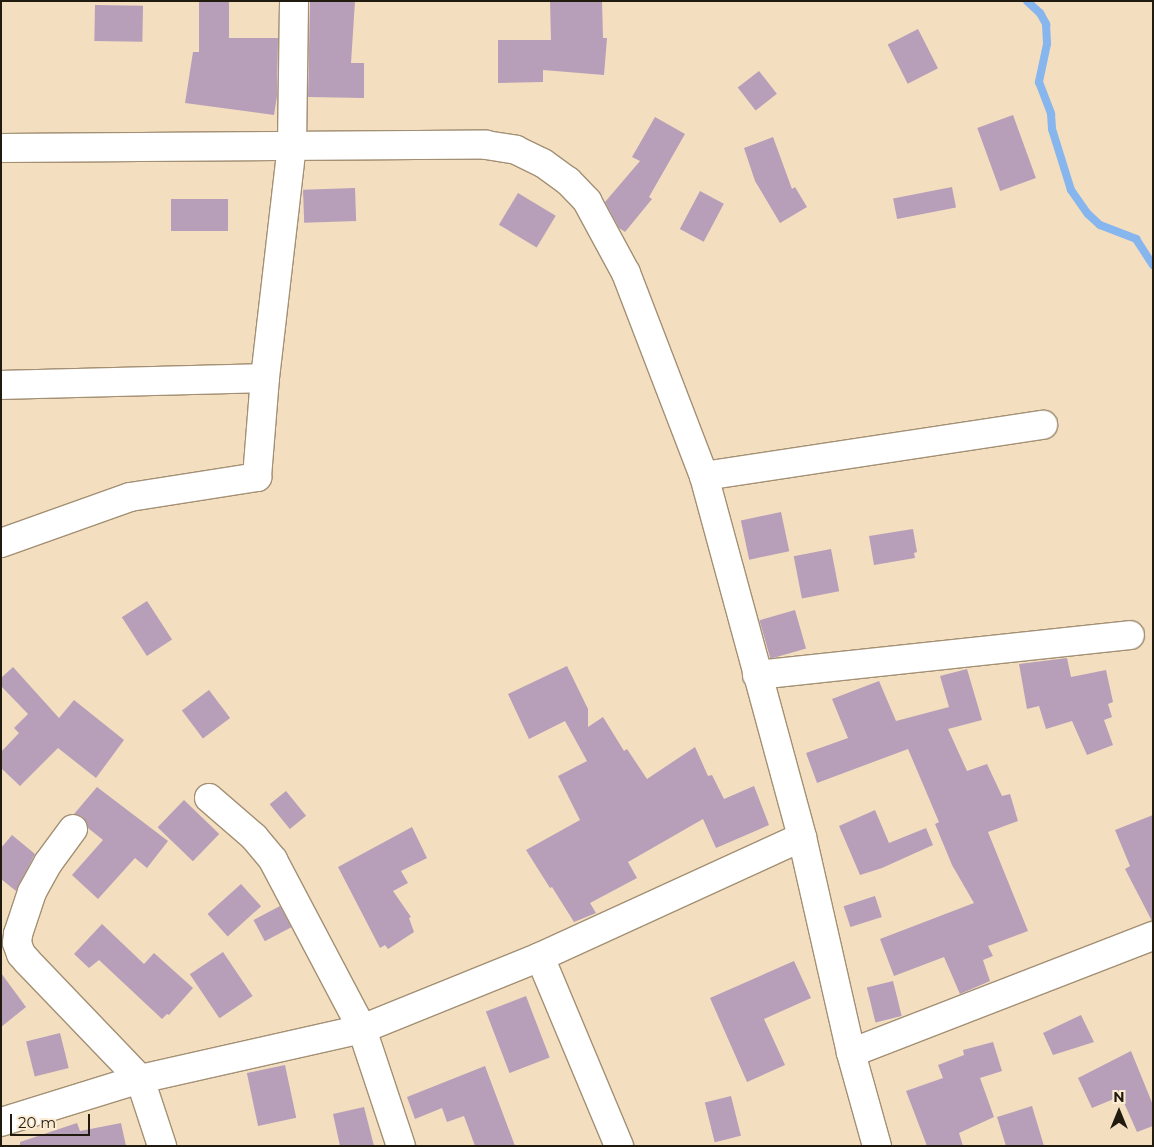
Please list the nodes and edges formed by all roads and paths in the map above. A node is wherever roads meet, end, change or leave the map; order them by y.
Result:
1 (294, 1) edge
2 (292, 146) junction
3 (1, 148) edge
4 (265, 378) junction
5 (1, 385) edge
6 (1043, 425) dead end
7 (704, 476) junction
8 (1, 543) edge
9 (1130, 635) dead end
10 (757, 675) junction
11 (209, 798) dead end
12 (73, 829) dead end
13 (802, 838) junction
14 (1153, 936) edge
15 (540, 957) junction
16 (362, 1029) junction
17 (851, 1053) junction
18 (140, 1079) junction
19 (1, 1122) edge
20 (162, 1146) edge
21 (401, 1146) edge
22 (619, 1146) edge
23 (877, 1146) edge

1 - 2 street
2 - 3 street
2 - 4 street
2 - 7 street
4 - 5 street
4 - 8 street
6 - 7 street
7 - 10 street
9 - 10 street
10 - 13 street
11 - 16 street
12 - 18 street
13 - 15 street
13 - 17 street
14 - 17 street
15 - 16 street
15 - 22 street
16 - 18 street
16 - 21 street
17 - 23 street
18 - 19 street
18 - 20 street

